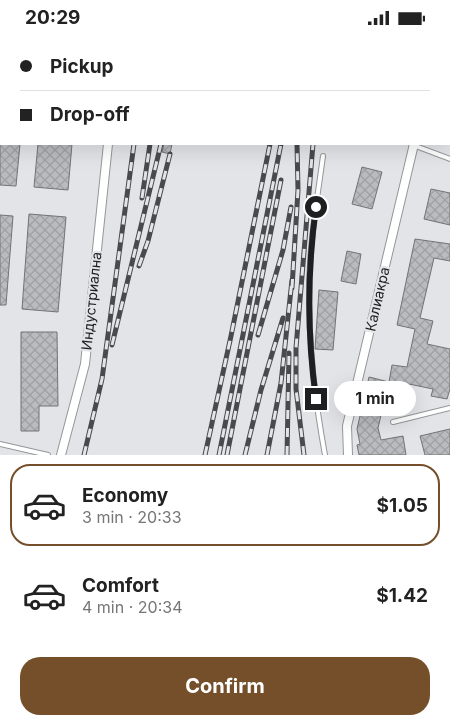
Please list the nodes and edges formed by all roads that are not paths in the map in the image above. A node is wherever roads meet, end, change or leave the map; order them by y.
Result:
1 (108, 145) edge
2 (413, 145) edge
3 (415, 145) edge
4 (323, 155) dead end
5 (450, 159) edge
6 (450, 408) edge
7 (393, 422) dead end
8 (0, 444) edge
9 (48, 455) edge
10 (61, 455) edge
11 (325, 455) edge
12 (348, 455) edge

1 - 10 street, Индустриална
2 - 12 street, Калиакра
3 - 5 lane
4 - 11 lane
6 - 7 lane
8 - 9 lane

